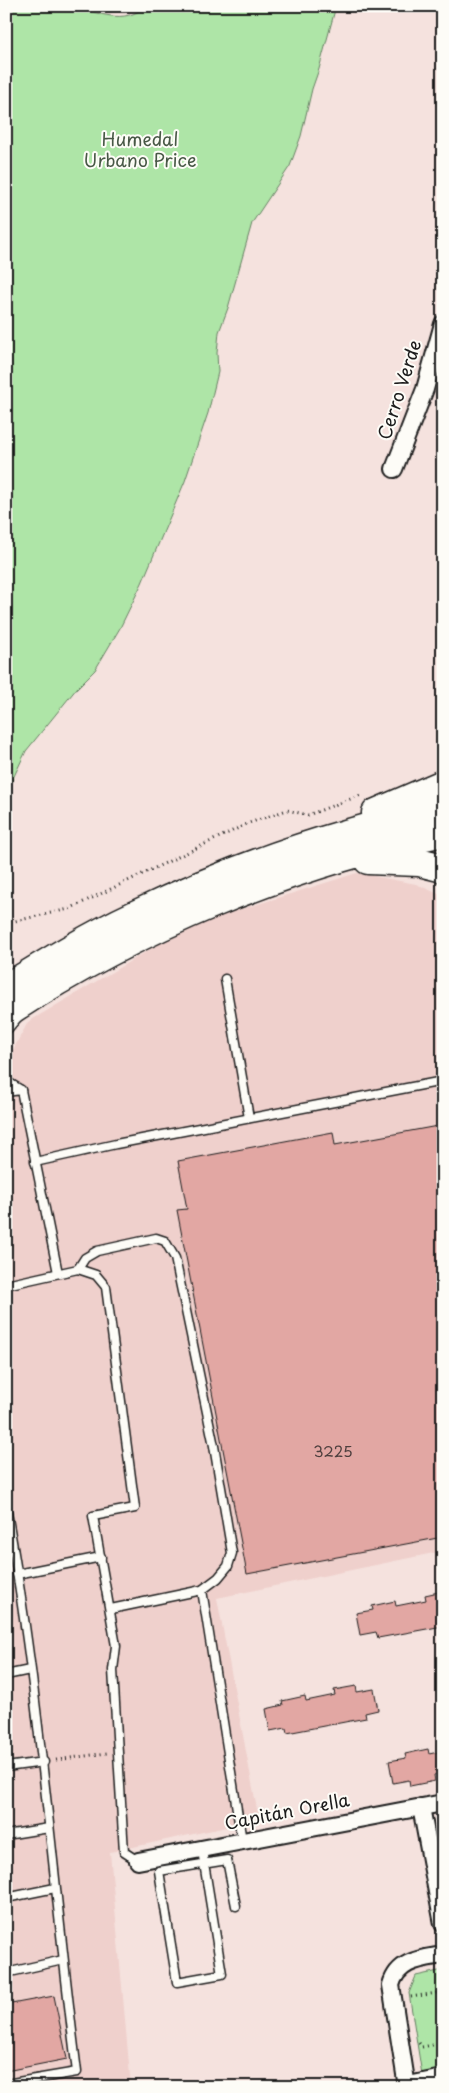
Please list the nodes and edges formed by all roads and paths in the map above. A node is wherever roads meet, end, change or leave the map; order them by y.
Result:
1 (443, 324) edge
2 (394, 469) dead end
3 (443, 784) edge
4 (367, 793) dead end
5 (443, 810) edge
6 (443, 832) edge
7 (325, 852) junction
8 (443, 868) edge
9 (6, 923) edge
10 (225, 979) dead end
11 (6, 988) edge
12 (40, 992) junction
13 (6, 1013) edge
14 (6, 1031) edge
15 (6, 1081) edge
16 (443, 1081) edge
17 (21, 1090) junction
18 (6, 1092) edge
19 (249, 1118) junction
20 (35, 1162) junction
21 (78, 1269) junction
22 (58, 1273) junction
23 (6, 1285) edge
24 (7, 1512) edge
25 (101, 1557) junction
26 (17, 1574) junction
27 (202, 1590) junction
28 (111, 1609) junction
29 (30, 1670) junction
30 (6, 1675) edge
31 (117, 1751) junction
32 (44, 1762) junction
33 (6, 1767) edge
34 (443, 1803) edge
35 (421, 1807) junction
36 (49, 1828) junction
37 (6, 1835) edge
38 (242, 1841) junction
39 (203, 1856) junction
40 (138, 1861) joint
41 (54, 1888) junction
42 (6, 1898) edge
43 (236, 1906) dead end
44 (443, 1924) edge
45 (443, 1955) edge
46 (63, 1960) junction
47 (6, 1973) edge
48 (410, 1989) dead end
49 (443, 1992) edge
50 (411, 1997) junction
51 (413, 2007) dead end
52 (418, 2035) dead end
53 (443, 2043) edge
54 (443, 2081) edge
55 (6, 2084) edge
56 (407, 2087) edge
57 (414, 2087) edge

1 - 2 street, Cerro Verde
3 - 7 highway
4 - 9 path
5 - 7 highway
6 - 7 highway
7 - 8 highway
7 - 11 highway
7 - 12 highway
10 - 19 lane
12 - 13 highway
12 - 14 lane
15 - 17 lane
16 - 19 lane
17 - 18 lane
17 - 20 lane
19 - 20 lane
20 - 22 lane
21 - 22 lane
21 - 25 lane
21 - 27 lane
22 - 23 lane
24 - 26 lane
25 - 26 lane
25 - 28 lane
26 - 29 lane
27 - 28 lane
27 - 38 lane
28 - 31 lane
29 - 30 lane
29 - 32 lane
31 - 32 path
31 - 40 lane
32 - 33 lane
32 - 36 lane
34 - 35 street, Capitán Orella
35 - 38 street, Capitán Orella
35 - 44 street
36 - 37 lane
36 - 41 lane
38 - 39 street, Capitán Orella
39 - 39 lane
39 - 40 street, Capitán Orella
39 - 43 lane
41 - 42 lane
41 - 46 lane
45 - 56 street
46 - 47 lane
46 - 55 lane
48 - 50 path
49 - 50 path
50 - 51 path
52 - 53 path
54 - 57 street

